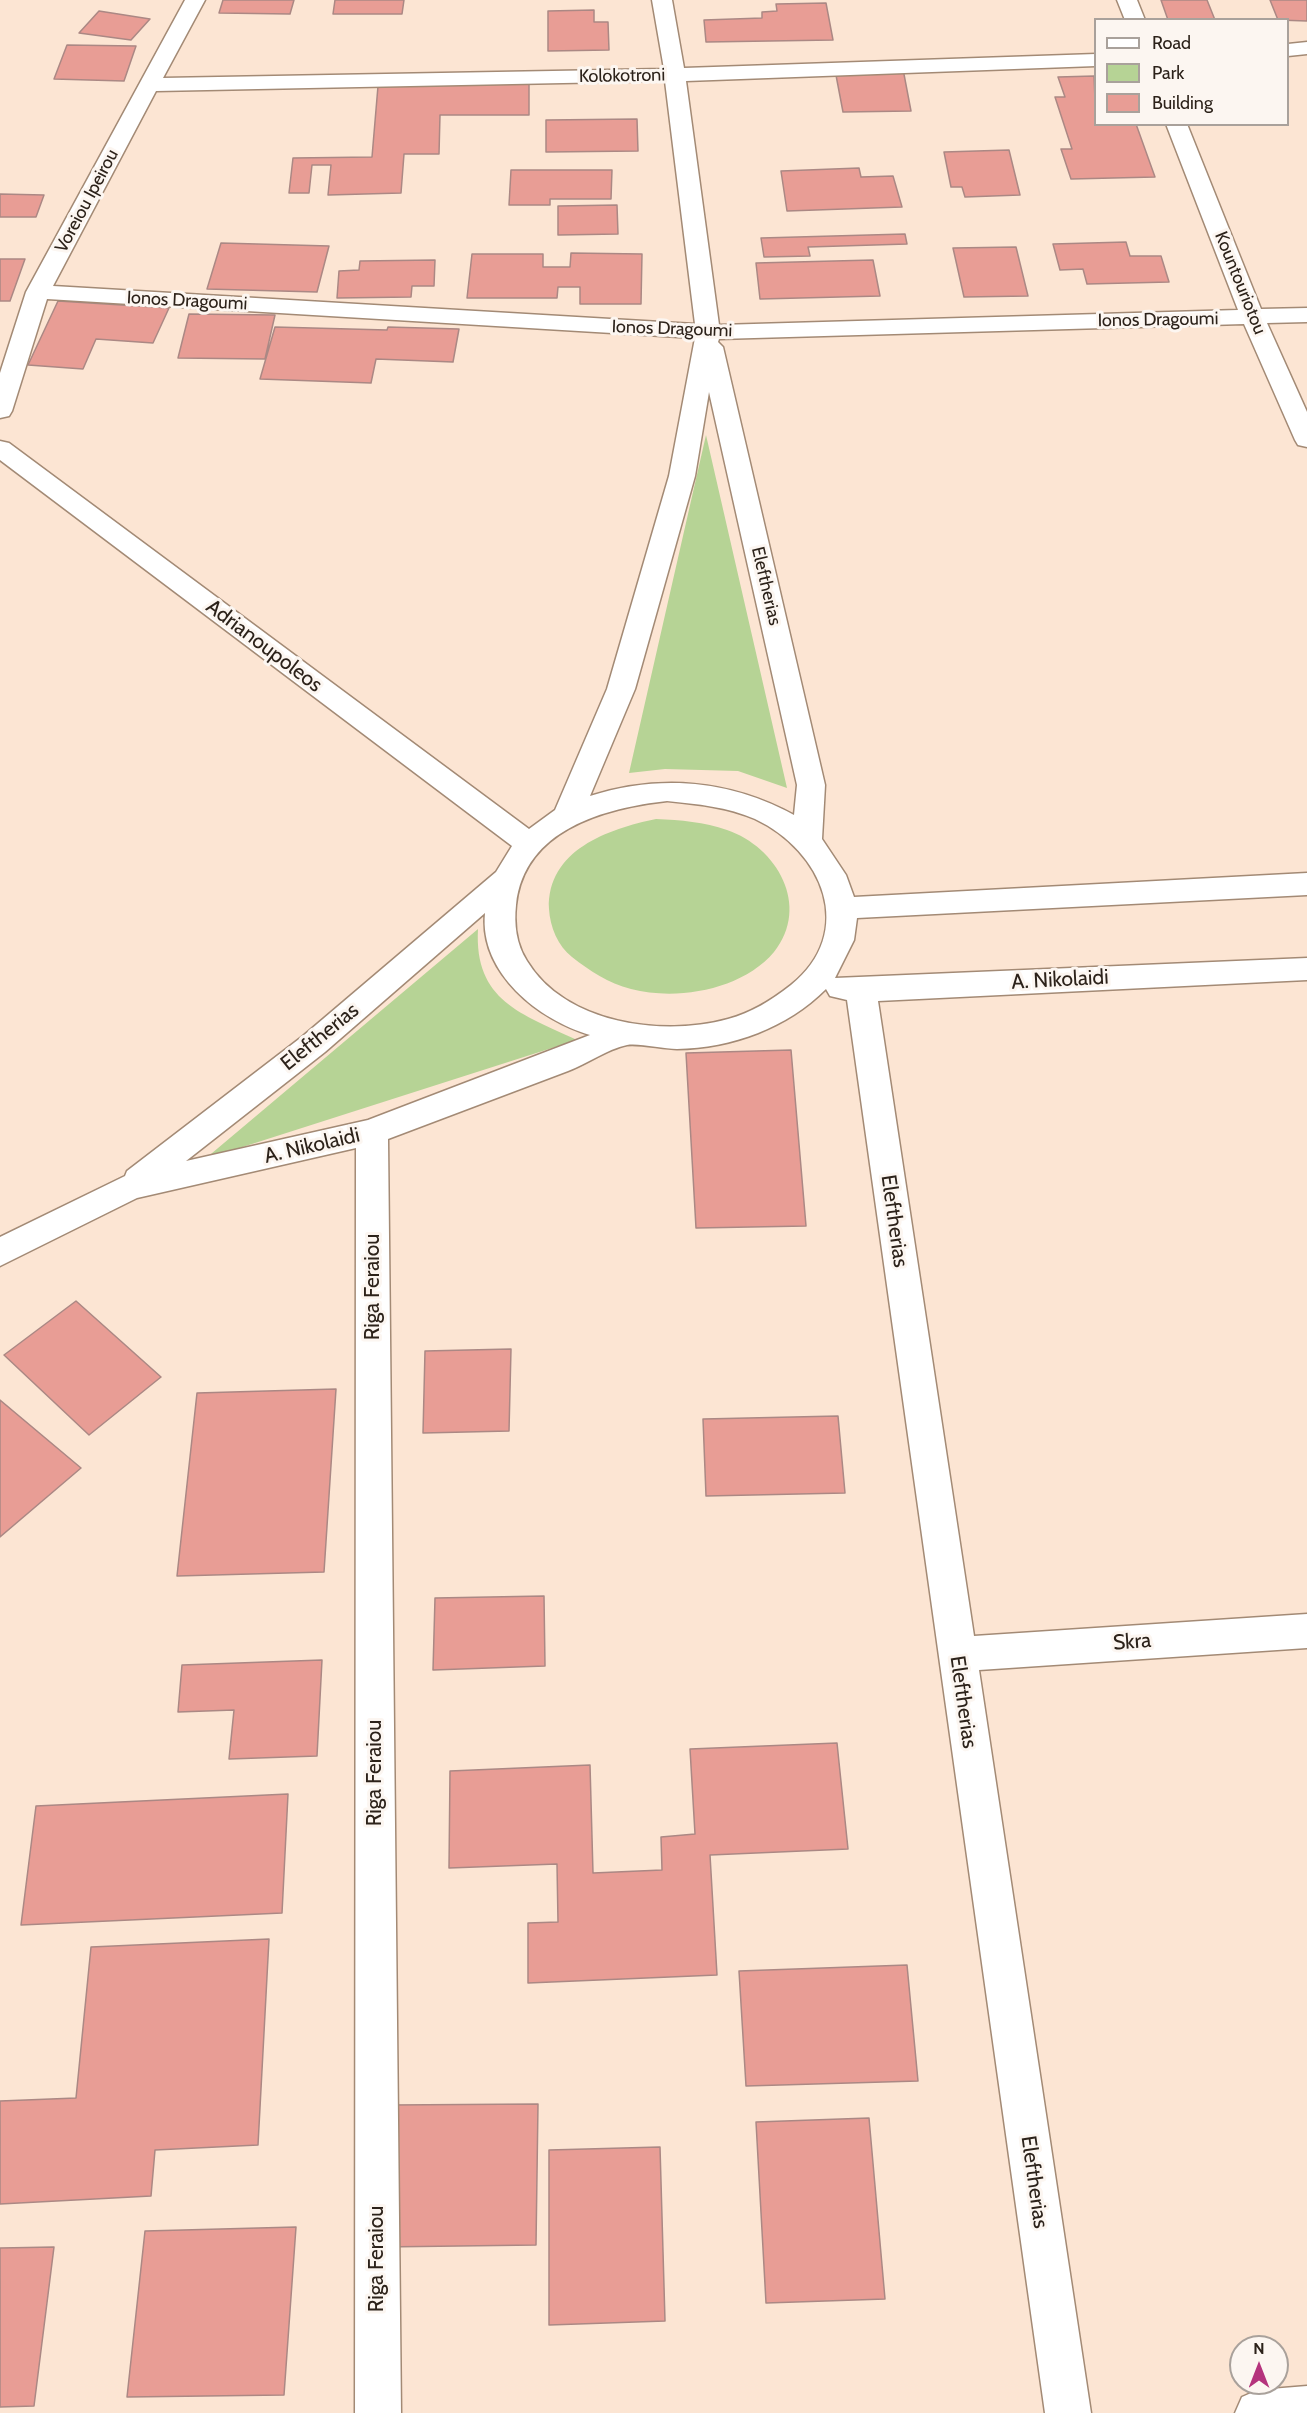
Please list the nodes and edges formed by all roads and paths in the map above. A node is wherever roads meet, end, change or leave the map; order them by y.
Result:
1 (195, 0) edge
2 (662, 0) edge
3 (1127, 0) edge
4 (1134, 18) edge
5 (1307, 48) edge
6 (1289, 50) edge
7 (1094, 60) edge
8 (675, 75) junction
9 (148, 85) junction
10 (1177, 126) edge
11 (38, 292) junction
12 (1307, 315) edge
13 (1253, 318) junction
14 (708, 332) junction
15 (0, 411) edge
16 (1307, 440) edge
17 (0, 448) edge
18 (567, 816) junction
19 (807, 840) junction
20 (529, 844) junction
21 (505, 880) junction
22 (1307, 885) edge
23 (842, 908) junction
24 (1307, 969) edge
25 (813, 986) junction
26 (861, 990) junction
27 (623, 1034) junction
28 (372, 1132) junction
29 (130, 1186) junction
30 (53, 1226) junction
31 (0, 1252) edge
32 (0, 1271) edge
33 (1307, 1631) edge
34 (956, 1654) junction
35 (1307, 2409) edge
36 (378, 2413) edge
37 (1068, 2413) edge
38 (1258, 2413) edge

1 - 9 street, Voreiou Ipeirou
2 - 8 street, Eleftherias
3 - 4 street
5 - 6 street
7 - 8 street, Kolokotroni
8 - 9 street, Kolokotroni
8 - 14 street, Eleftherias
9 - 11 street, Voreiou Ipeirou
10 - 13 street, Kountouriotou
11 - 14 street, Ionos Dragoumi
11 - 15 street, Voreiou Ipeirou
12 - 13 street, Ionos Dragoumi
13 - 14 street, Ionos Dragoumi
13 - 16 street, Kountouriotou
14 - 18 street, Eleftherias
14 - 19 street, Eleftherias
17 - 20 street, Adrianoupoleos
18 - 19 street
18 - 20 street
19 - 23 street
20 - 21 street
21 - 27 street
21 - 29 street, Eleftherias
22 - 23 street
23 - 25 street
24 - 26 street, A. Nikolaidi
25 - 26 street, A. Nikolaidi
25 - 27 street
26 - 34 street, Eleftherias
27 - 28 street, A. Nikolaidi
28 - 29 street, A. Nikolaidi
28 - 36 street, Riga Feraiou
29 - 30 street, A. Nikolaidi
30 - 31 street, A. Nikolaidi
30 - 32 street
33 - 34 street, Skra
34 - 37 street, Eleftherias
35 - 38 street

